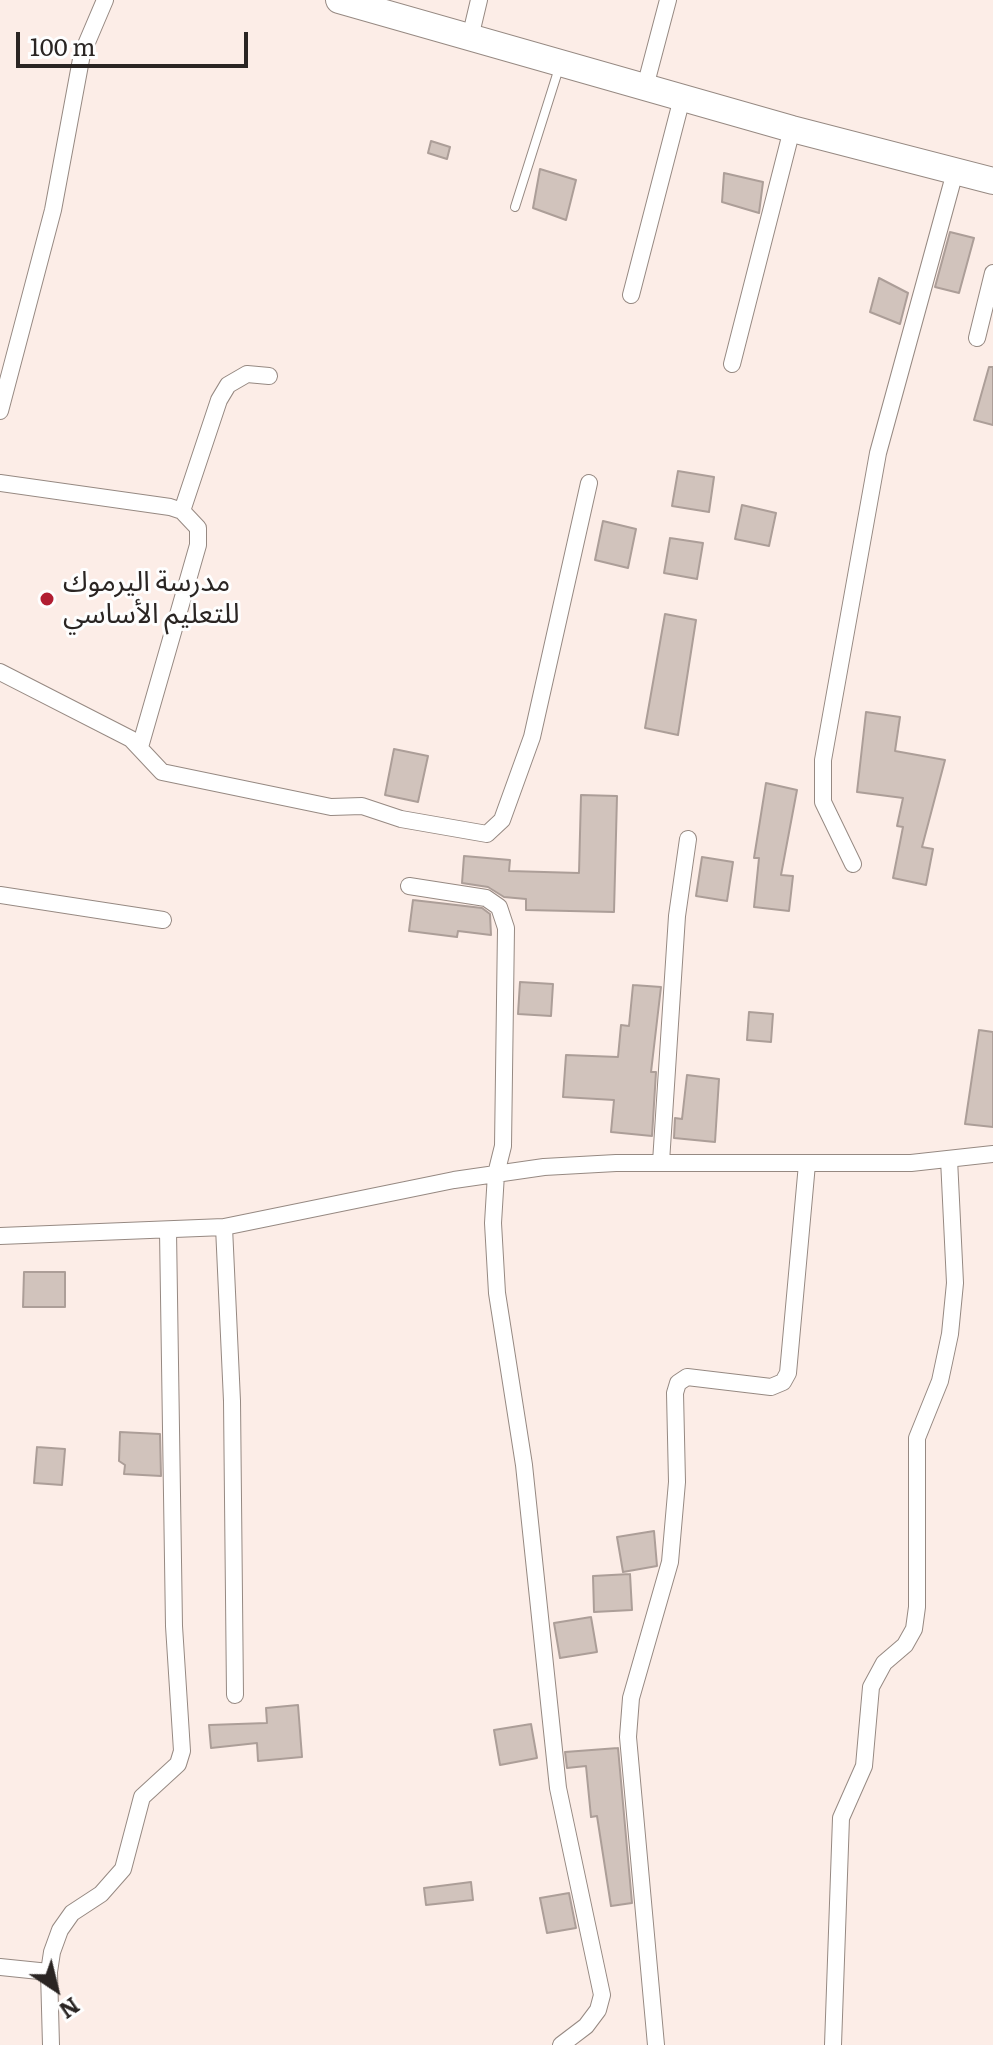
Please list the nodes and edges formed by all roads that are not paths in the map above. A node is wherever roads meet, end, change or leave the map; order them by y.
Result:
1 (105, 0) edge
2 (339, 0) edge
3 (479, 0) edge
4 (668, 0) edge
5 (470, 38) junction
6 (561, 63) junction
7 (645, 87) junction
8 (682, 98) junction
9 (792, 129) junction
10 (955, 172) junction
11 (993, 181) edge
12 (515, 207) dead end
13 (993, 273) edge
14 (631, 295) dead end
15 (977, 338) dead end
16 (732, 364) dead end
17 (269, 376) dead end
18 (0, 411) edge
19 (0, 483) edge
20 (589, 483) dead end
21 (182, 511) junction
22 (0, 672) edge
23 (140, 747) junction
24 (688, 839) dead end
25 (853, 864) dead end
26 (409, 886) dead end
27 (0, 895) edge
28 (163, 920) dead end
29 (993, 1154) edge
30 (949, 1159) junction
31 (661, 1162) junction
32 (807, 1164) junction
33 (496, 1174) junction
34 (224, 1227) junction
35 (168, 1231) junction
36 (0, 1236) edge
37 (235, 1695) dead end
38 (0, 1967) edge
39 (49, 1972) junction
40 (51, 2045) edge
41 (561, 2045) edge
42 (656, 2045) edge
43 (833, 2045) edge

1 - 18 street
2 - 5 main road
3 - 5 street
4 - 7 street
5 - 6 main road
6 - 7 main road
6 - 12 lane
7 - 8 main road
8 - 9 main road
8 - 14 street
9 - 10 main road
9 - 16 street
10 - 11 main road
10 - 25 street
13 - 15 street
17 - 21 street
19 - 21 street
20 - 23 street
21 - 23 street
22 - 23 street
24 - 31 street
26 - 33 street
27 - 28 street
29 - 30 street
30 - 32 street
30 - 43 street
31 - 32 street
31 - 33 street
32 - 42 street
33 - 34 street
33 - 41 street
34 - 35 street
34 - 37 street
35 - 36 street
35 - 39 street
38 - 39 street
39 - 40 street

